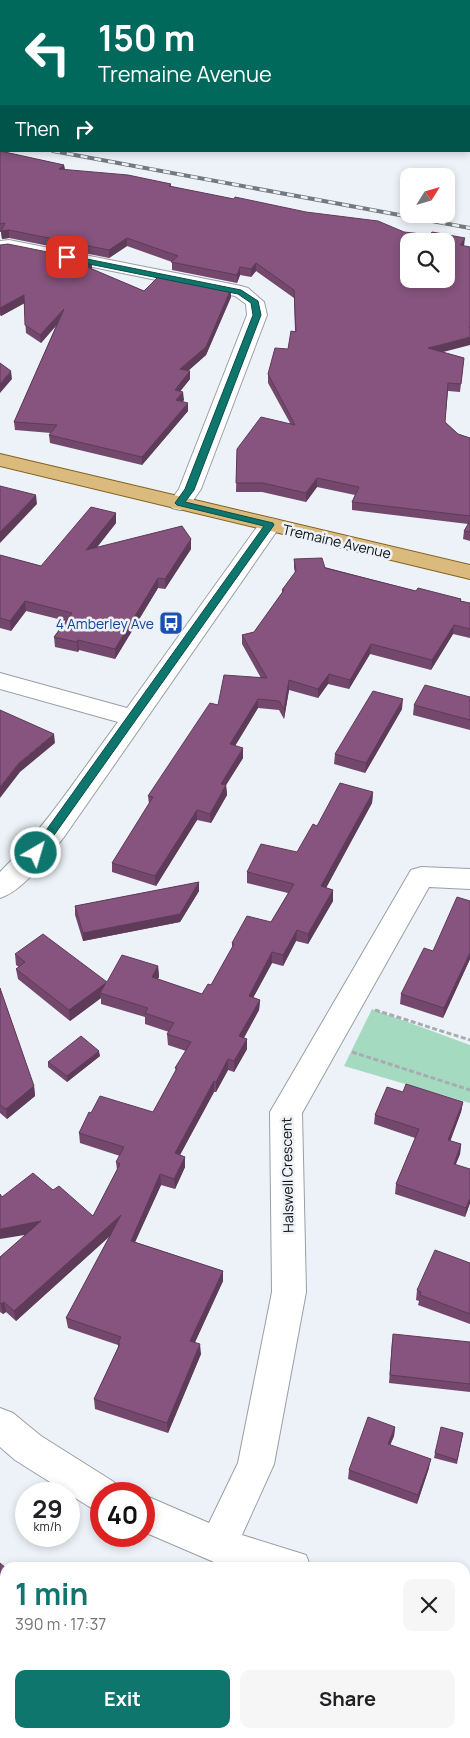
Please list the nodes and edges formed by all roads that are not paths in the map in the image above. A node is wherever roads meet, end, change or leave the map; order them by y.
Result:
1 (0, 246) edge
2 (0, 460) edge
3 (180, 503) junction
4 (270, 525) junction
5 (470, 572) edge
6 (0, 681) edge
7 (134, 718) junction
8 (470, 878) edge
9 (0, 888) edge
10 (0, 1426) edge
11 (90, 1487) edge
12 (155, 1518) edge
13 (218, 1546) junction
14 (272, 1562) edge

1 - 3 street
2 - 3 main road, Tremaine Avenue
3 - 4 main road, Tremaine Avenue
4 - 5 main road, Tremaine Avenue
4 - 7 street
6 - 7 street
7 - 9 street
8 - 13 street, Halswell Crescent
10 - 11 street
12 - 13 street
13 - 14 street

